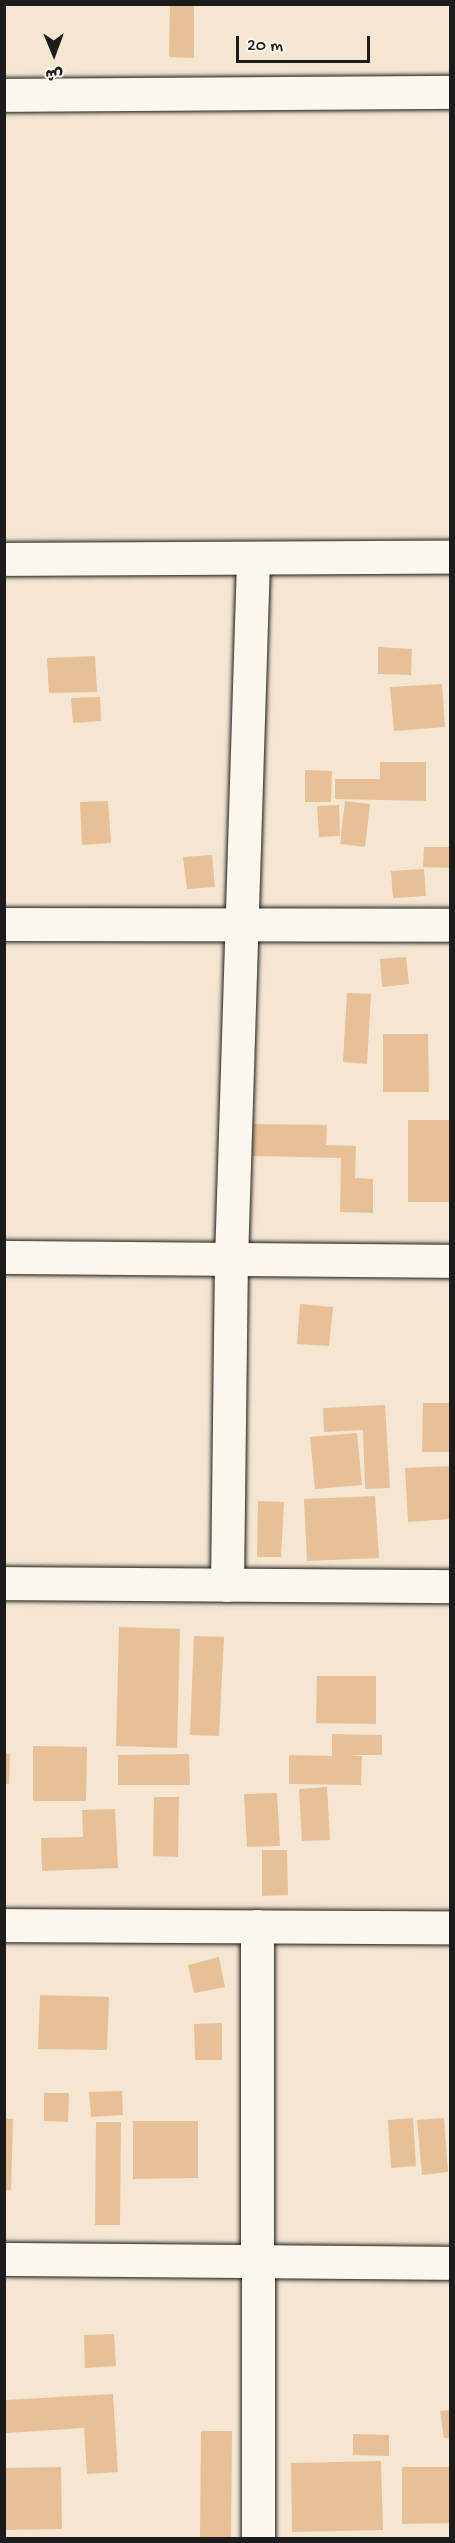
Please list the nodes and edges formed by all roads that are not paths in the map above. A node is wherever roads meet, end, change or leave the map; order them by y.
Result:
1 (450, 92) edge
2 (4, 95) edge
3 (450, 557) edge
4 (253, 558) junction
5 (4, 559) edge
6 (4, 924) edge
7 (243, 924) junction
8 (450, 925) edge
9 (4, 1257) edge
10 (231, 1260) junction
11 (450, 1261) edge
12 (4, 1583) edge
13 (227, 1585) junction
14 (450, 1586) edge
15 (4, 1925) edge
16 (257, 1926) junction
17 (450, 1927) edge
18 (4, 2259) edge
19 (260, 2262) junction
20 (450, 2263) edge
21 (258, 2538) edge

1 - 2 street
3 - 4 street
4 - 5 street
4 - 7 street
6 - 7 street
7 - 8 street
7 - 10 street
9 - 10 street
10 - 11 street
10 - 13 street
12 - 13 street
13 - 14 street
15 - 16 street
16 - 17 street
16 - 19 street
18 - 19 street
19 - 20 street
19 - 21 street

